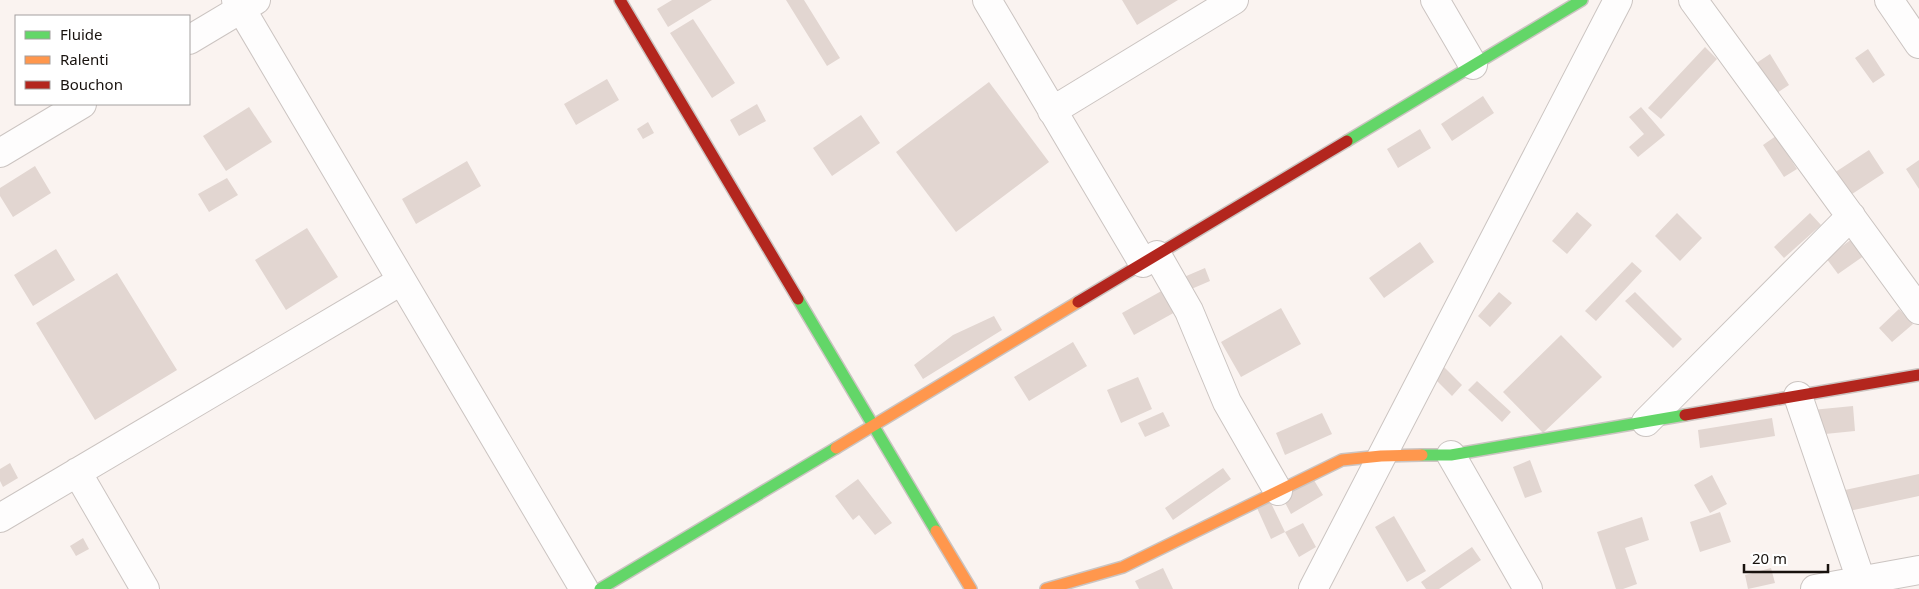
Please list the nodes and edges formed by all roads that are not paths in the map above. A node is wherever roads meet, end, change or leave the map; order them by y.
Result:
1 (620, 0) edge
2 (987, 0) edge
3 (1234, 0) edge
4 (1435, 0) edge
5 (1582, 0) edge
6 (1618, 0) edge
7 (1693, 0) edge
8 (1889, 0) edge
9 (244, 3) edge
10 (190, 39) edge
11 (1919, 44) edge
12 (1474, 65) junction
13 (80, 105) edge
14 (1052, 111) junction
15 (0, 153) edge
16 (1851, 216) junction
17 (1150, 259) junction
18 (401, 281) junction
19 (1919, 310) edge
20 (1919, 375) edge
21 (1798, 396) junction
22 (1646, 422) junction
23 (873, 425) junction
24 (1451, 455) junction
25 (1381, 456) junction
26 (76, 472) junction
27 (1278, 491) junction
28 (0, 518) edge
29 (1919, 570) edge
30 (1862, 585) edge
31 (145, 589) edge
32 (584, 589) edge
33 (600, 589) edge
34 (971, 589) edge
35 (1046, 589) edge
36 (1313, 589) edge
37 (1528, 589) edge
38 (1815, 589) edge

1 - 23 street
2 - 14 street
3 - 14 street
4 - 12 street
5 - 12 street
6 - 25 street
7 - 16 street
8 - 11 street
9 - 10 street
9 - 18 street
12 - 17 street
13 - 15 street
14 - 17 street
16 - 19 street
16 - 22 street
17 - 23 street
17 - 27 street
18 - 26 street
18 - 32 street
20 - 21 street
21 - 22 street
21 - 30 street
22 - 24 street
23 - 33 street
23 - 34 street
24 - 25 street
24 - 37 street
25 - 27 street
25 - 36 street
26 - 28 street
26 - 31 street
27 - 35 street
29 - 30 street
30 - 38 street

